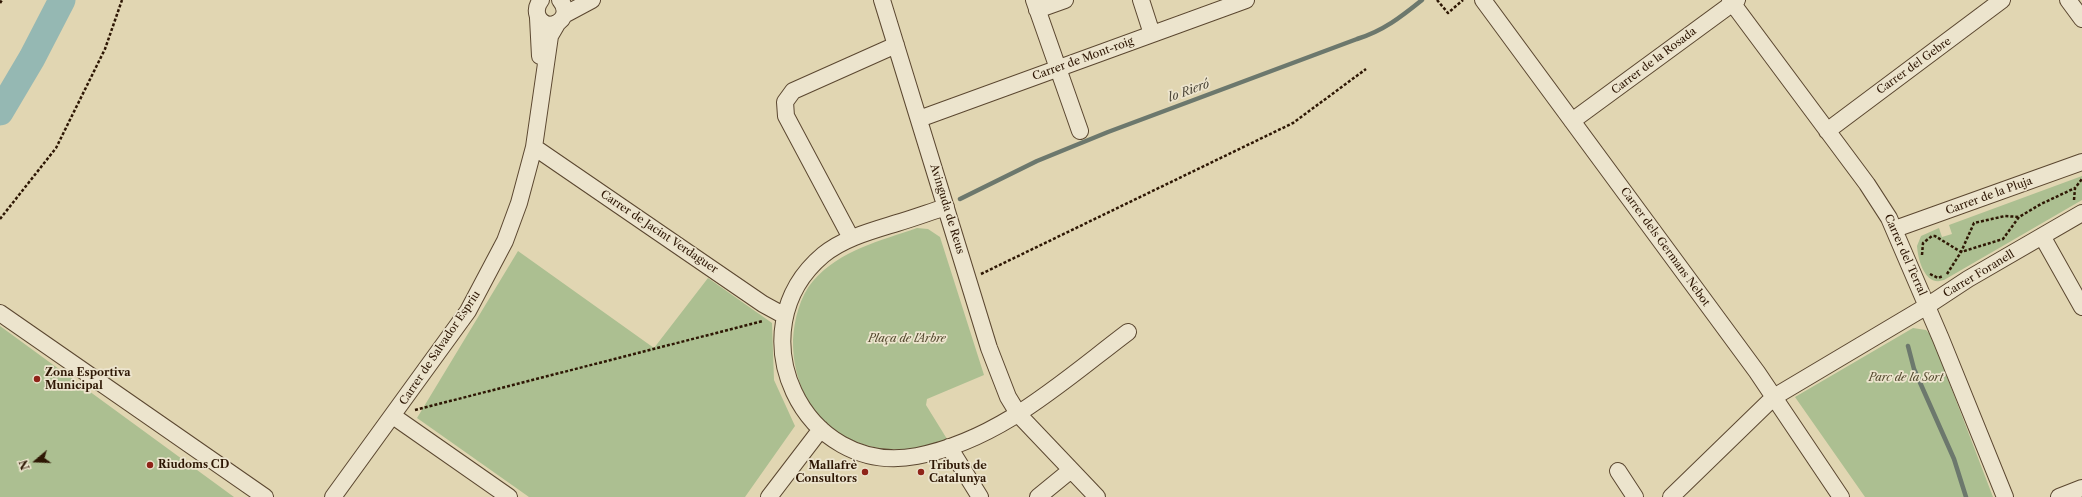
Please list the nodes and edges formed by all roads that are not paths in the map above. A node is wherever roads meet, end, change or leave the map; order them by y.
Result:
1 (560, 0) edge
2 (592, 0) edge
3 (882, 0) edge
4 (1065, 0) edge
5 (1141, 0) edge
6 (1246, 0) edge
7 (1483, 0) edge
8 (2002, 0) edge
9 (2068, 0) edge
10 (1733, 1) edge
11 (1036, 5) edge
12 (538, 6) edge
13 (2082, 19) edge
14 (560, 20) junction
15 (1152, 34) junction
16 (896, 45) junction
17 (1057, 69) junction
18 (541, 92) junction
19 (919, 119) junction
20 (1572, 121) junction
21 (1080, 131) dead end
22 (1827, 131) junction
23 (534, 147) junction
24 (2082, 162) edge
25 (946, 207) junction
26 (2078, 209) edge
27 (1895, 229) junction
28 (2042, 236) junction
29 (851, 238) junction
30 (1927, 306) junction
31 (2082, 307) edge
32 (0, 313) edge
33 (785, 316) junction
34 (1128, 332) dead end
35 (1774, 397) junction
36 (1019, 415) junction
37 (393, 416) junction
38 (821, 429) junction
39 (949, 447) junction
40 (1071, 470) junction
41 (1618, 471) dead end
42 (2082, 488) edge
43 (265, 497) edge
44 (333, 497) edge
45 (509, 497) edge
46 (769, 497) edge
47 (980, 497) edge
48 (1038, 497) edge
49 (1097, 497) edge
50 (1635, 497) edge
51 (1671, 497) edge
52 (1841, 497) edge
53 (2005, 497) edge
54 (2059, 497) edge

1 - 14 street
2 - 14 street
3 - 16 street, Avinguda de Reus
4 - 11 street
5 - 15 street
6 - 15 street, Carrer de Mont-roig
7 - 20 street, Carrer dels Germans Nebot
8 - 22 street, Carrer del Gebre
9 - 13 street
10 - 20 street, Carrer de la Rosada
10 - 22 street, Carrer del Terral
11 - 17 street
12 - 14 street
12 - 18 street, Carrer de Salvador Espriu
14 - 18 street, Carrer de Salvador Espriu
15 - 17 street, Carrer de Mont-roig
16 - 19 street, Avinguda de Reus
16 - 29 street
17 - 19 street, Carrer de Mont-roig
17 - 21 street
18 - 23 street, Carrer de Salvador Espriu
19 - 25 street, Avinguda de Reus
20 - 35 street, Carrer dels Germans Nebot
22 - 27 street, Carrer del Terral
23 - 33 street, Carrer de Jacint Verdaguer
23 - 37 street, Carrer de Salvador Espriu
24 - 27 street, Carrer de la Pluja
25 - 29 street
25 - 36 street, Avinguda de Reus
26 - 28 street, Carrer Foranell
27 - 30 street, Carrer del Terral
28 - 30 street, Carrer Foranell
28 - 31 street
29 - 33 street
30 - 35 street, Carrer Foranell
30 - 53 street, Carrer del Terral
32 - 43 street
33 - 38 street
34 - 36 street
35 - 51 street, Carrer Foranell
35 - 52 street, Carrer dels Germans Nebot
36 - 39 street
36 - 40 street, Avinguda de Reus
37 - 44 street, Carrer de Salvador Espriu
37 - 45 street
38 - 39 street
38 - 46 street
39 - 47 street
40 - 48 street
40 - 49 street, Avinguda de Reus
41 - 50 street
42 - 54 street

